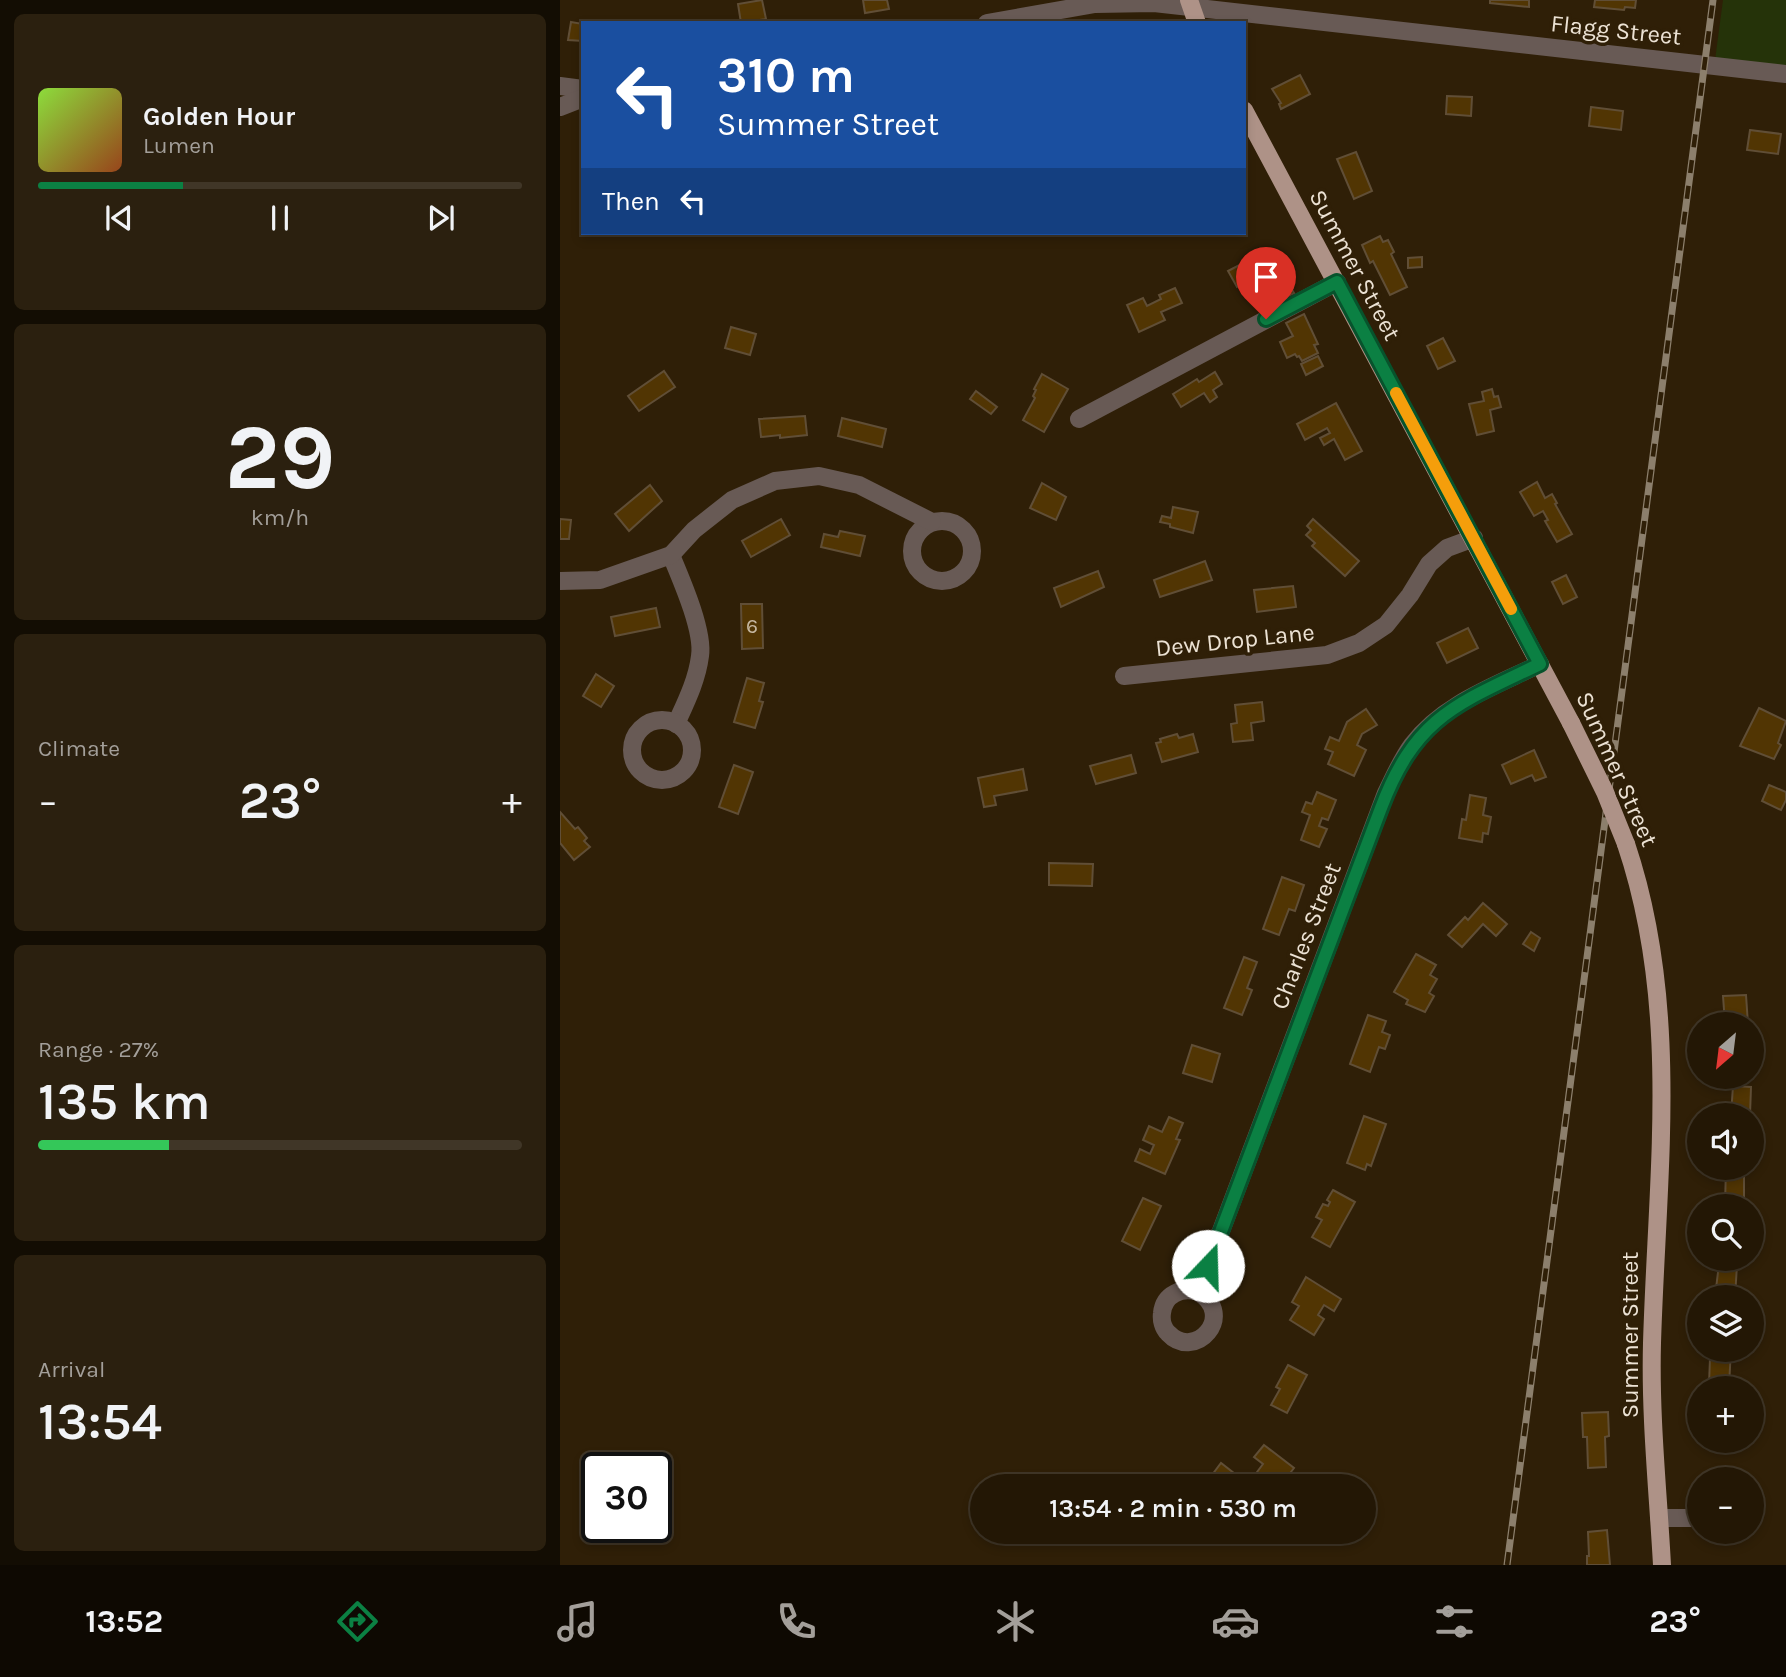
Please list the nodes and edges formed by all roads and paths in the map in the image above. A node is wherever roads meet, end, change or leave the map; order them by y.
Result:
1 (1192, 10) edge
2 (997, 21) edge
3 (1786, 74) edge
4 (560, 86) edge
5 (581, 89) edge
6 (581, 99) edge
7 (560, 107) edge
8 (1246, 114) edge
9 (1337, 282) junction
10 (1079, 419) dead end
11 (932, 522) dead end
12 (1474, 538) junction
13 (671, 555) junction
14 (560, 581) edge
15 (1540, 664) junction
16 (1124, 676) dead end
17 (676, 724) dead end
18 (1198, 1292) dead end
19 (1659, 1518) junction
20 (1687, 1518) edge
21 (1662, 1565) edge

1 - 2 street, Flagg Street
1 - 3 street, Flagg Street
4 - 5 street
6 - 7 street
8 - 9 main road, Summer Street
9 - 10 street
9 - 12 main road, Summer Street
11 - 13 street
12 - 15 main road, Summer Street
12 - 16 street, Dew Drop Lane
13 - 14 street
13 - 17 street
15 - 18 street, Charles Street
15 - 19 main road, Summer Street, bridge
19 - 20 street
19 - 21 main road, Summer Street

